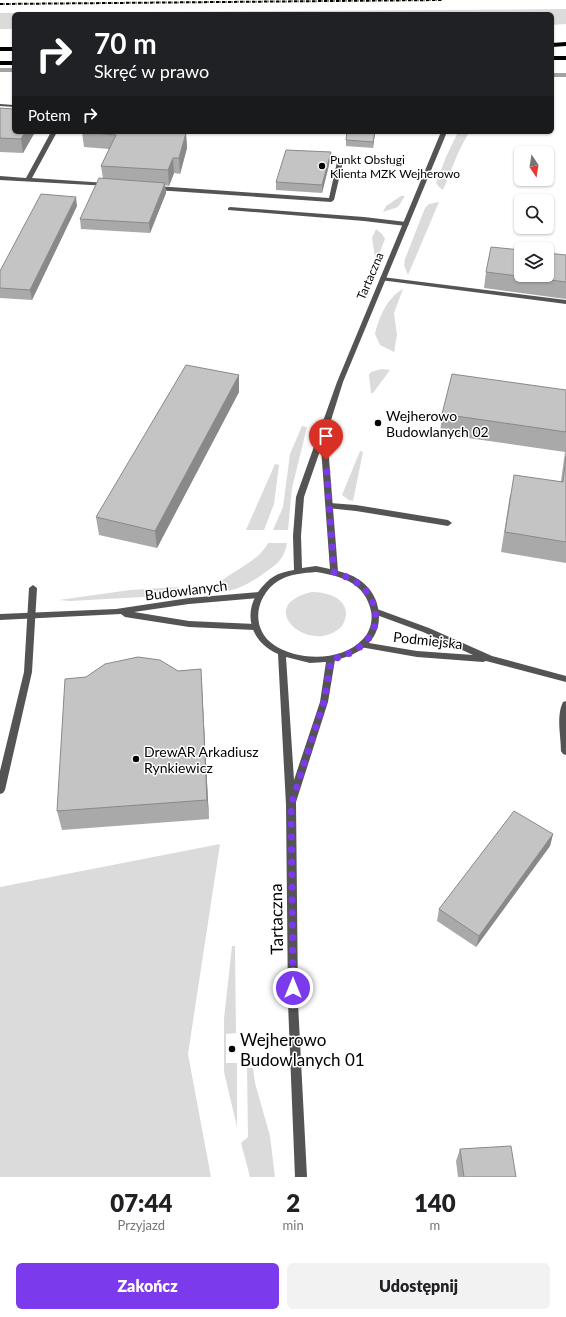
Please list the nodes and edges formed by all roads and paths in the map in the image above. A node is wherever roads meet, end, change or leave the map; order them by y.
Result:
1 (566, 44) edge
2 (554, 45) edge
3 (0, 49) edge
4 (12, 49) edge
5 (554, 58) edge
6 (566, 58) edge
7 (0, 63) edge
8 (12, 63) edge
9 (0, 105) edge
10 (12, 106) edge
11 (53, 134) edge
12 (443, 134) edge
13 (340, 162) dead end
14 (0, 178) edge
15 (28, 180) junction
16 (110, 185) edge
17 (148, 188) edge
18 (230, 209) dead end
19 (406, 224) junction
20 (382, 280) junction
21 (566, 302) edge
22 (324, 431) junction
23 (330, 506) junction
24 (448, 523) dead end
25 (298, 571) junction
26 (334, 572) junction
27 (33, 588) dead end
28 (259, 595) junction
29 (116, 612) junction
30 (377, 612) junction
31 (31, 615) junction
32 (0, 617) edge
33 (255, 627) junction
34 (363, 645) junction
35 (282, 654) junction
36 (490, 659) junction
37 (331, 660) junction
38 (566, 679) edge
39 (566, 704) edge
40 (566, 751) edge
41 (0, 790) edge
42 (291, 805) junction
43 (301, 1177) edge

1 - 2 main road
3 - 4 main road
5 - 6 main road
7 - 8 main road
9 - 10 street
11 - 15 street
12 - 19 street, Tartaczna
13 - 17 street
14 - 15 street
15 - 16 street
18 - 19 street
19 - 20 street, Tartaczna
20 - 21 street
20 - 22 street, Tartaczna
22 - 23 street, Tartaczna
22 - 25 street, Tartaczna
23 - 24 street
23 - 26 street, Tartaczna
25 - 26 street
25 - 28 street
26 - 30 street
27 - 31 street
28 - 29 street, Budowlanych
28 - 33 street
29 - 31 street, Budowlanych
29 - 33 street, Budowlanych
30 - 34 street
30 - 36 street, Podmiejska
31 - 32 street, Budowlanych
31 - 41 street
33 - 35 street
34 - 36 street, Podmiejska
34 - 37 street
35 - 37 street
35 - 42 street, Tartaczna
36 - 38 street, Podmiejska
37 - 42 street, Tartaczna
39 - 40 street
42 - 43 street, Tartaczna

